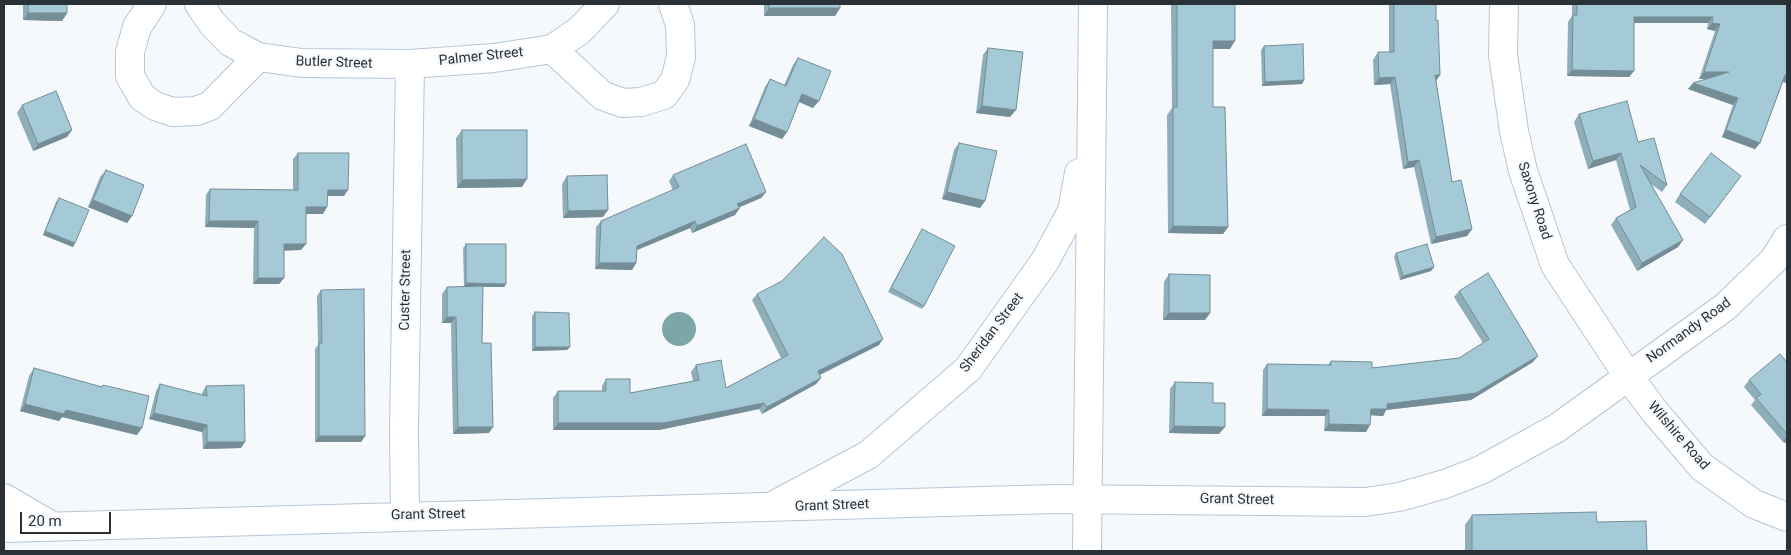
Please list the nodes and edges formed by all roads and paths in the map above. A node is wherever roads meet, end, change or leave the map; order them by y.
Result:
1 (152, 4) edge
2 (199, 4) edge
3 (605, 4) edge
4 (673, 4) edge
5 (1093, 4) edge
6 (1504, 4) edge
7 (552, 49) junction
8 (258, 57) junction
9 (410, 64) junction
10 (1093, 103) junction
11 (1787, 239) edge
12 (1628, 376) junction
13 (4, 498) edge
14 (1087, 499) junction
15 (770, 508) junction
16 (405, 516) junction
17 (1787, 517) edge
18 (54, 527) junction
19 (4, 528) edge
20 (1087, 551) edge

1 - 8 street
2 - 8 street, Butler Street
3 - 7 street, Palmer Street
4 - 7 street
5 - 10 street, Sheridan Street
6 - 12 street, Saxony Road
7 - 9 street, Palmer Street
8 - 9 street, Butler Street
9 - 16 street, Custer Street
10 - 14 street, Sheridan Street
10 - 15 street, Sheridan Street
11 - 12 street, Normandy Road
12 - 14 street, Grant Street
12 - 17 street, Wilshire Road
13 - 18 street
14 - 15 street, Grant Street
14 - 20 street, Sheridan Street
15 - 16 street, Grant Street
16 - 18 street, Grant Street
18 - 19 street, Grant Street

